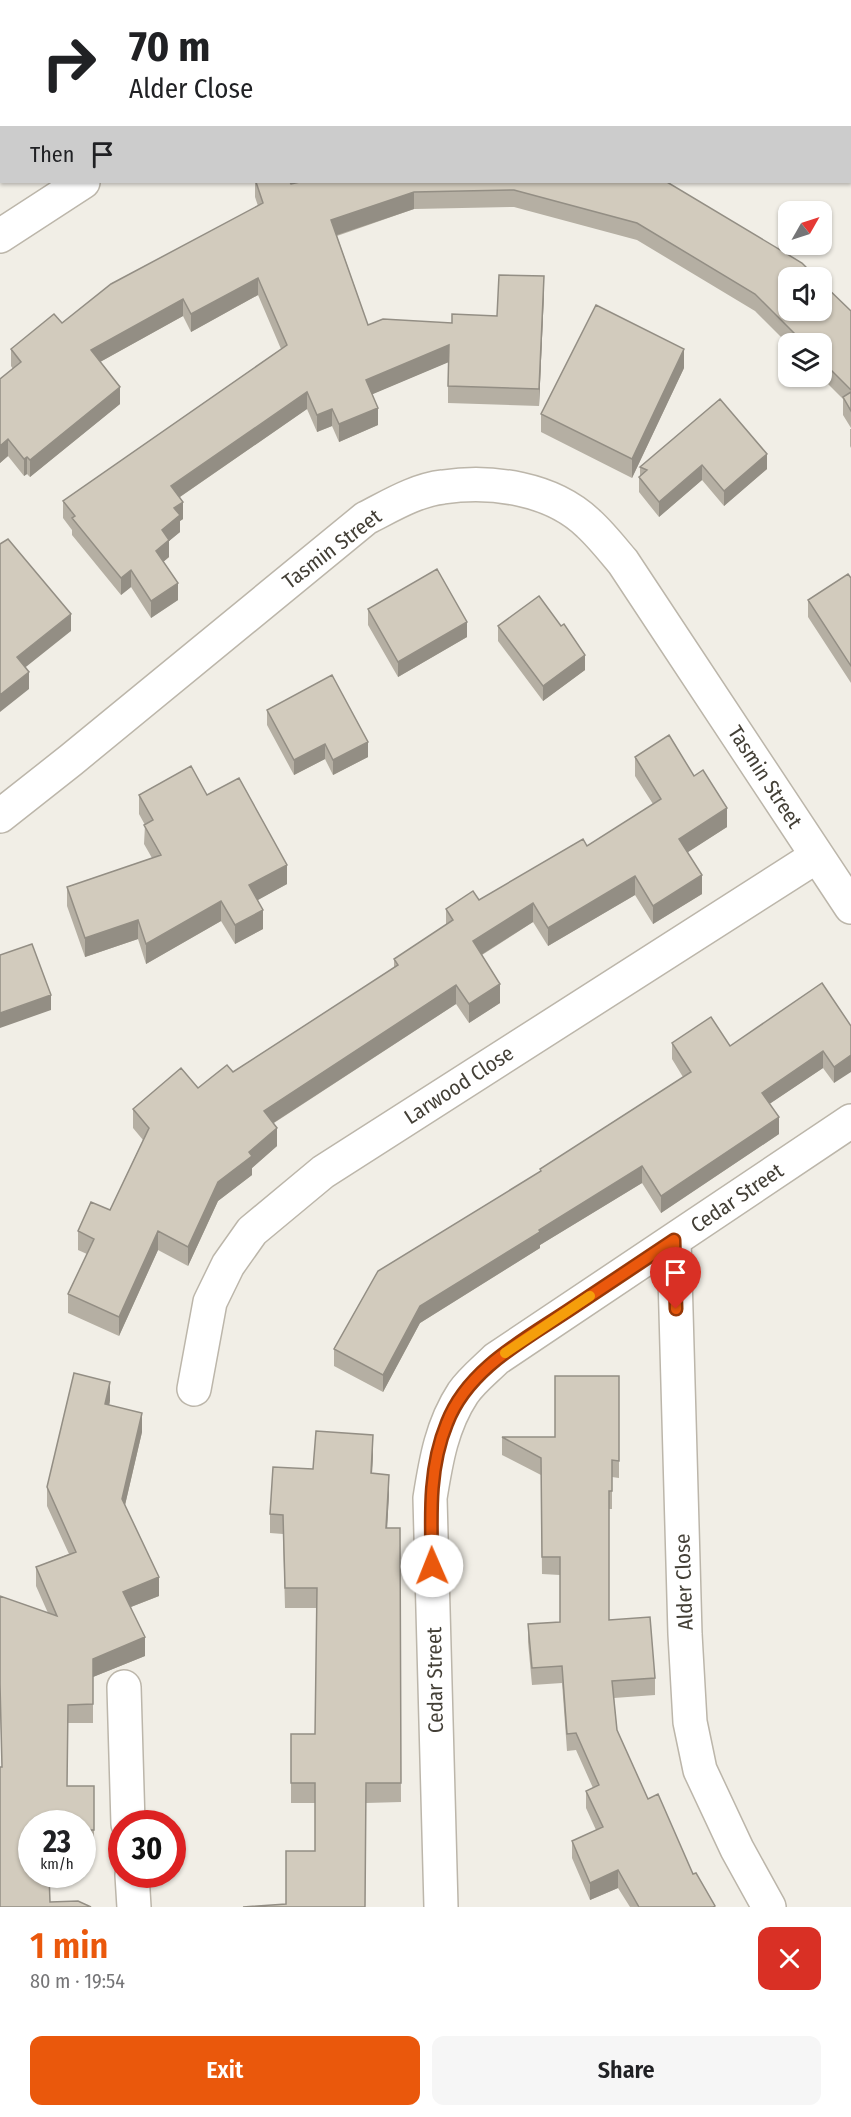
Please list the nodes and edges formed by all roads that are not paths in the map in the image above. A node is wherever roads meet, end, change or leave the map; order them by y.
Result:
1 (81, 183) edge
2 (0, 236) edge
3 (0, 816) edge
4 (817, 856) junction
5 (851, 907) edge
6 (851, 1121) edge
7 (674, 1240) junction
8 (194, 1389) dead end
9 (124, 1687) dead end
10 (128, 1810) edge
11 (133, 1888) edge
12 (134, 1907) edge
13 (441, 1907) edge
14 (769, 1907) edge

1 - 2 street
3 - 4 street, Tasmin Street
4 - 5 street, Tasmin Street
4 - 8 street, Larwood Close
6 - 7 street, Cedar Street
7 - 13 street, Cedar Street
7 - 14 street, Alder Close
9 - 10 street
11 - 12 street

